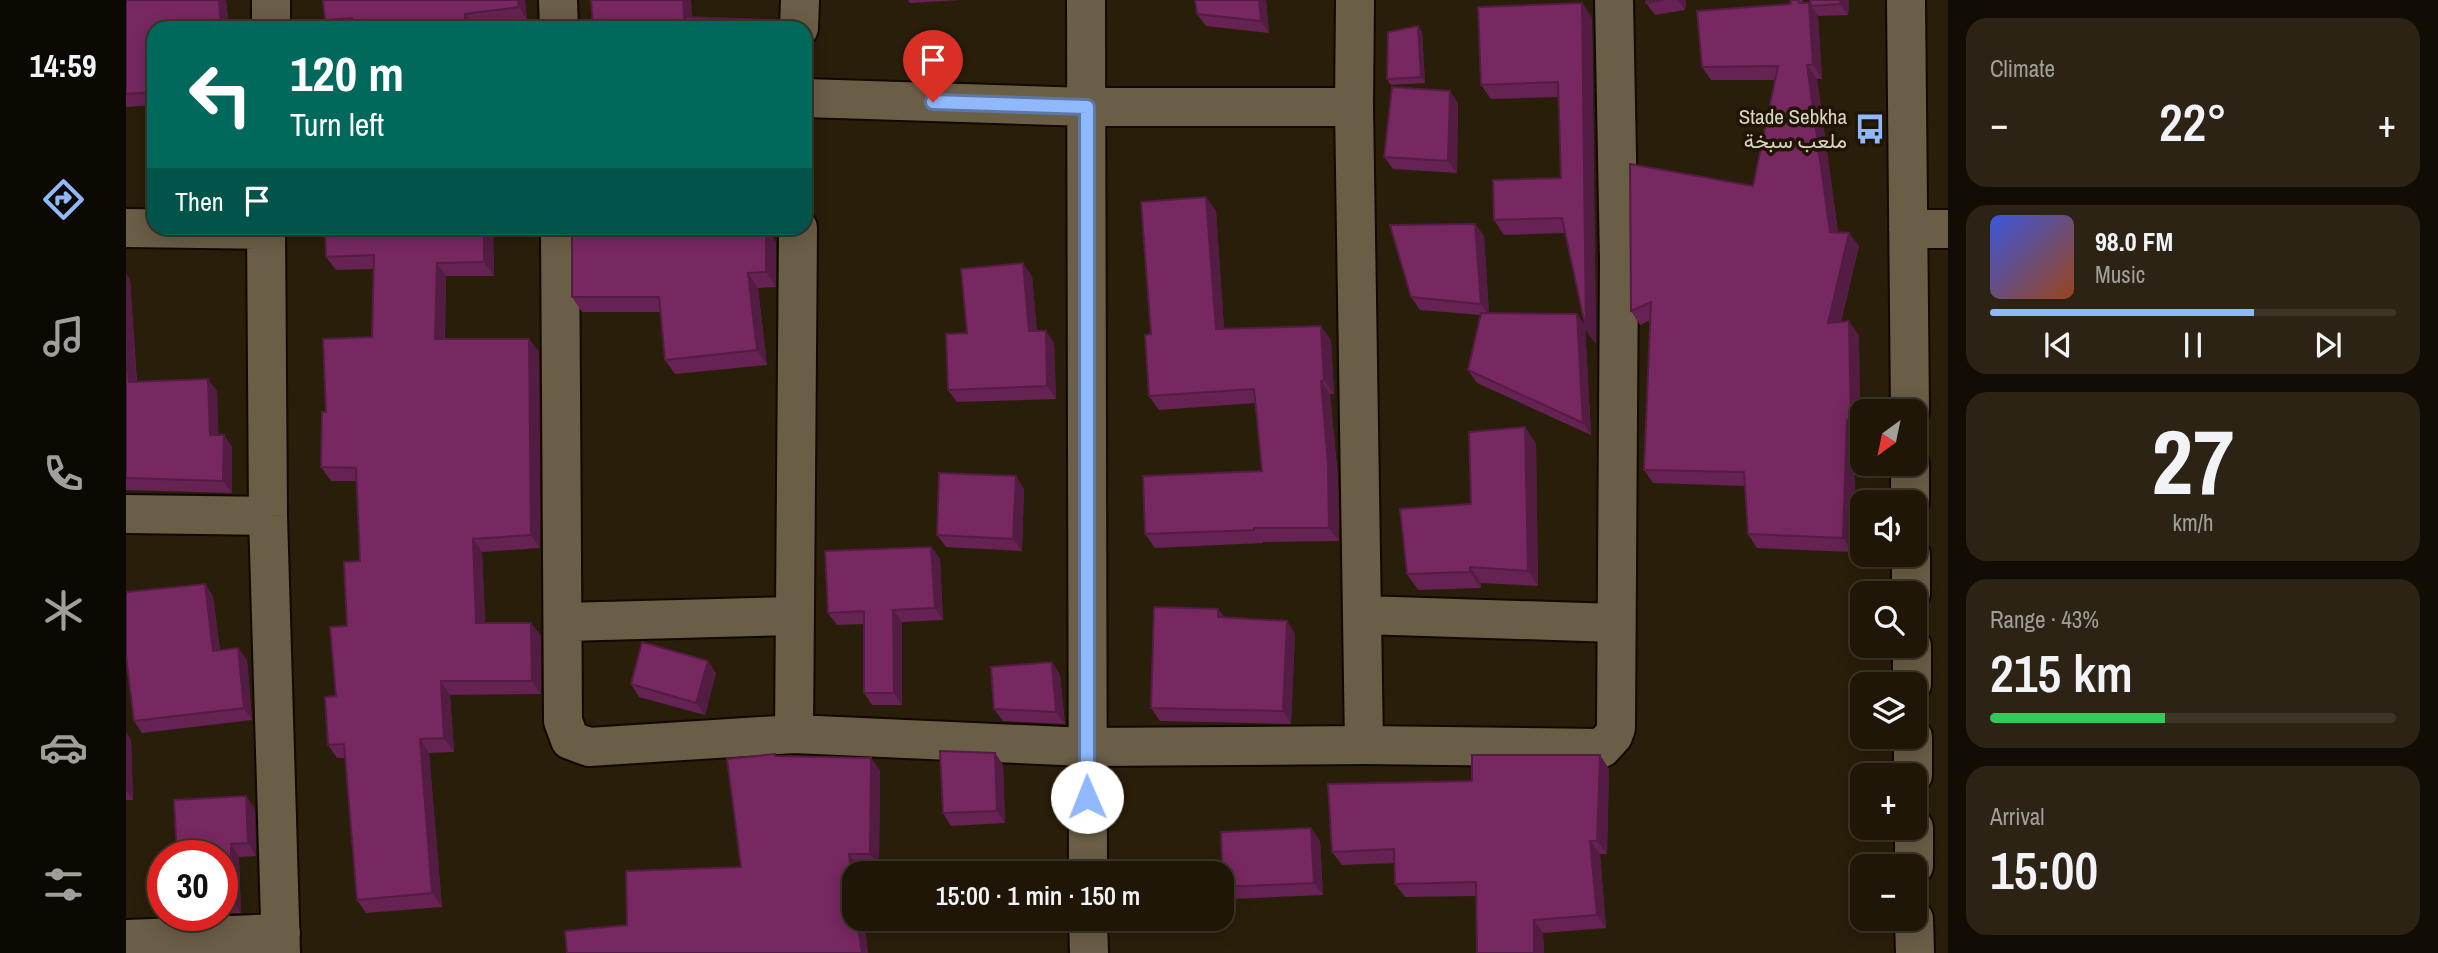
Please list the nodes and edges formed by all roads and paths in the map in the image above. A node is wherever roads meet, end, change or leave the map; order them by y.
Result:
1 (271, 0) edge
2 (558, 0) edge
3 (800, 0) edge
4 (1086, 0) edge
5 (1355, 0) edge
6 (1614, 0) edge
7 (1906, 0) edge
8 (271, 21) edge
9 (559, 21) edge
10 (799, 21) edge
11 (812, 98) edge
12 (1087, 107) junction
13 (1354, 107) junction
14 (126, 229) edge
15 (147, 229) edge
16 (1908, 229) junction
17 (1948, 229) edge
18 (266, 235) edge
19 (560, 235) edge
20 (798, 235) edge
21 (1910, 399) edge
22 (126, 514) edge
23 (268, 516) junction
24 (1363, 615) junction
25 (795, 617) junction
26 (564, 622) junction
27 (1615, 624) junction
28 (794, 734) junction
29 (1364, 745) junction
30 (1086, 747) junction
31 (1088, 861) edge
32 (1088, 931) edge
33 (1914, 931) edge
34 (126, 939) edge
35 (281, 943) edge
36 (1089, 953) edge
37 (1915, 953) edge

1 - 8 street
2 - 9 street
3 - 10 street
4 - 12 street
5 - 13 street
6 - 27 street
7 - 16 street
11 - 12 street
12 - 13 street
12 - 30 street
13 - 24 street
14 - 15 street
16 - 17 street
16 - 21 street
18 - 23 street
19 - 26 street
20 - 25 street
22 - 23 street
23 - 35 street
24 - 27 street
24 - 29 street
25 - 26 street
25 - 28 street
26 - 28 street
27 - 29 street
28 - 30 street
29 - 30 street
30 - 31 street
32 - 36 street
33 - 37 street
34 - 35 street

